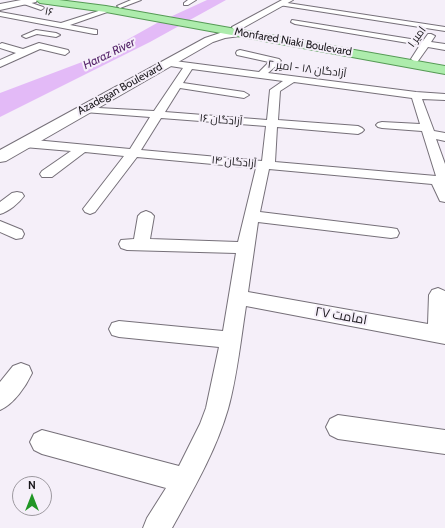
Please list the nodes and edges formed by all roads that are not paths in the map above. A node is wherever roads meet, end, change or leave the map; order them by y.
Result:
1 (33, 0) edge
2 (76, 0) edge
3 (138, 0) edge
4 (193, 0) edge
5 (269, 1) edge
6 (23, 2) junction
7 (285, 2) edge
8 (40, 4) edge
9 (186, 4) dead end
10 (0, 7) edge
11 (114, 7) junction
12 (247, 11) dead end
13 (0, 14) edge
14 (295, 22) dead end
15 (219, 24) junction
16 (61, 25) junction
17 (77, 28) junction
18 (441, 28) edge
19 (240, 30) junction
20 (94, 32) dead end
21 (26, 36) dead end
22 (12, 41) dead end
23 (425, 44) junction
24 (445, 47) edge
25 (354, 50) junction
26 (24, 52) junction
27 (65, 52) dead end
28 (240, 53) dead end
29 (415, 59) junction
30 (167, 63) junction
31 (0, 64) edge
32 (445, 64) edge
33 (189, 66) junction
34 (445, 70) edge
35 (261, 75) junction
36 (119, 78) junction
37 (292, 79) junction
38 (134, 81) junction
39 (332, 84) junction
40 (177, 85) junction
41 (326, 94) dead end
42 (244, 95) dead end
43 (416, 95) junction
44 (445, 97) edge
45 (84, 109) junction
46 (157, 115) junction
47 (272, 124) junction
48 (382, 125) dead end
49 (358, 130) dead end
50 (428, 131) junction
51 (445, 137) edge
52 (0, 143) edge
53 (24, 143) junction
54 (83, 148) junction
55 (133, 153) junction
56 (0, 157) edge
57 (266, 165) junction
58 (48, 174) dead end
59 (442, 181) edge
60 (17, 196) dead end
61 (445, 198) edge
62 (0, 209) edge
63 (90, 209) dead end
64 (146, 216) dead end
65 (251, 216) junction
66 (0, 226) edge
67 (391, 233) dead end
68 (16, 234) dead end
69 (245, 248) junction
70 (438, 295) dead end
71 (237, 297) junction
72 (119, 329) dead end
73 (442, 335) edge
74 (231, 340) junction
75 (21, 373) dead end
76 (0, 400) edge
77 (338, 427) dead end
78 (42, 442) dead end
79 (445, 442) edge
80 (185, 480) junction
81 (157, 528) edge

1 - 6 main road
2 - 11 main road
3 - 11 street
4 - 9 street
5 - 7 main road
5 - 12 main road
6 - 8 street
6 - 10 main road
7 - 18 street
7 - 19 main road, Azadegan Boulevard
8 - 11 main road
11 - 15 main road, Monfared Niaki Boulevard
11 - 15 main road, Monfared Niaki Boulevard
11 - 16 street
13 - 16 street, ۱۶
14 - 23 street
15 - 19 main road, Monfared Niaki Boulevard
15 - 36 main road, Azadegan Boulevard
16 - 17 street, ۱۶
17 - 20 street, ۱۶
17 - 21 street
18 - 23 street, امیر ۱
19 - 25 main road, Monfared Niaki Boulevard
19 - 30 main road, Azadegan Boulevard
22 - 26 street
23 - 24 street
23 - 29 street, امیر ۱
25 - 29 main road, Monfared Niaki Boulevard
25 - 34 main road, Monfared Niaki Boulevard
26 - 27 street
26 - 31 street
28 - 35 street
29 - 32 main road, Monfared Niaki Boulevard
30 - 33 street, آزادگان ۱۸ - امیر ۲
30 - 38 main road, Azadegan Boulevard
33 - 35 street, آزادگان ۱۸ - امیر ۲
33 - 40 street
35 - 37 street, آزادگان ۱۸ - امیر ۲
36 - 38 main road
36 - 52 main road, Azadegan Boulevard
37 - 39 street, آزادگان ۱۸ - امیر ۲
37 - 47 street
38 - 45 main road, Azadegan Boulevard
39 - 41 street
39 - 43 street, آزادگان ۱۸ - امیر ۲
40 - 42 street
40 - 46 street
43 - 44 street, آزادگان ۱۸ - امیر ۲
43 - 50 street
45 - 46 street, آزادگان ۱۶
45 - 53 main road, Azadegan Boulevard
46 - 47 street, آزادگان ۱۶
46 - 55 street
47 - 49 street, آزادگان ۱۶
47 - 57 street
48 - 50 street
50 - 51 street
50 - 59 street
53 - 54 street, آزادگان ۱۴
53 - 56 main road, Azadegan Boulevard
54 - 55 street, آزادگان ۱۴
54 - 58 street
55 - 57 street, آزادگان ۱۴
55 - 63 street
57 - 59 street, آزادگان ۱۴
57 - 65 street
59 - 61 street
60 - 62 street
64 - 69 street
65 - 67 street
65 - 69 street
66 - 68 street
69 - 71 street
70 - 73 street
71 - 73 street, امامت ۲۷
71 - 74 street
72 - 74 street
74 - 80 street
75 - 76 street
77 - 79 street
78 - 80 street
80 - 81 street

